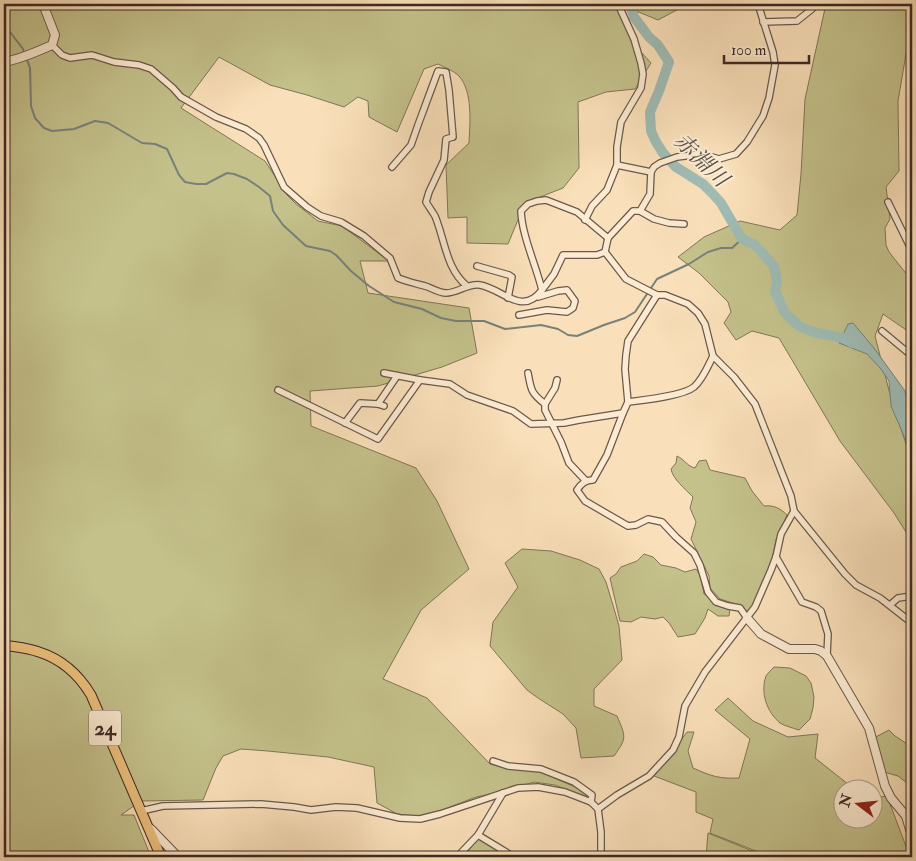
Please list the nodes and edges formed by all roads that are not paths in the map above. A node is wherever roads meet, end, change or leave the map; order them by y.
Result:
1 (43, 4) edge
2 (618, 4) edge
3 (758, 4) edge
4 (815, 4) edge
5 (763, 22) junction
6 (52, 45) junction
7 (4, 62) edge
8 (912, 117) edge
9 (912, 133) edge
10 (617, 165) junction
11 (392, 167) dead end
12 (651, 172) junction
13 (888, 202) dead end
14 (640, 211) junction
15 (586, 220) junction
16 (684, 224) dead end
17 (608, 238) junction
18 (912, 251) edge
19 (605, 252) junction
20 (477, 266) dead end
21 (467, 286) junction
22 (542, 290) junction
23 (656, 294) junction
24 (536, 297) junction
25 (508, 298) junction
26 (520, 315) dead end
27 (882, 331) dead end
28 (713, 356) junction
29 (912, 356) edge
30 (384, 373) dead end
31 (528, 373) dead end
32 (397, 376) junction
33 (420, 380) junction
34 (557, 380) dead end
35 (278, 390) dead end
36 (628, 402) junction
37 (545, 404) junction
38 (623, 413) junction
39 (345, 423) junction
40 (552, 424) junction
41 (586, 481) junction
42 (794, 511) junction
43 (776, 556) junction
44 (912, 596) edge
45 (890, 606) junction
46 (747, 618) junction
47 (912, 622) edge
48 (4, 645) edge
49 (827, 656) junction
50 (494, 761) dead end
51 (503, 793) junction
52 (591, 802) junction
53 (598, 809) junction
54 (141, 811) junction
55 (148, 825) junction
56 (478, 835) junction
57 (912, 836) edge
58 (161, 857) edge
59 (178, 857) edge
60 (457, 857) edge
61 (514, 857) edge
62 (601, 857) edge

1 - 6 street
2 - 10 street
3 - 5 street
4 - 5 street
5 - 12 street
6 - 7 street
6 - 21 street
8 - 9 street
10 - 12 street
10 - 15 street
11 - 21 street
12 - 14 street
13 - 18 street
14 - 16 street
14 - 17 street
15 - 17 street
15 - 22 street
17 - 19 street
19 - 22 street
19 - 23 street
20 - 25 street
21 - 25 street
22 - 24 street
23 - 28 street
23 - 36 street
24 - 25 street
24 - 26 street
27 - 29 street
28 - 36 street
28 - 42 street
30 - 32 street
31 - 37 street
32 - 33 street
32 - 39 street
33 - 39 street
33 - 40 street
34 - 37 street
35 - 39 street
36 - 38 street
37 - 40 street
38 - 40 street
38 - 41 street
40 - 41 street
41 - 46 street
42 - 43 street
42 - 45 street
43 - 46 street
43 - 49 street
44 - 45 street
45 - 47 street
46 - 49 street
46 - 53 street
48 - 54 main road, 24
49 - 57 street
50 - 52 street
51 - 52 street
51 - 54 street
51 - 56 street
52 - 53 street
53 - 62 street
54 - 55 main road, 24
55 - 58 main road, 24
55 - 59 street
56 - 60 street
56 - 61 street

